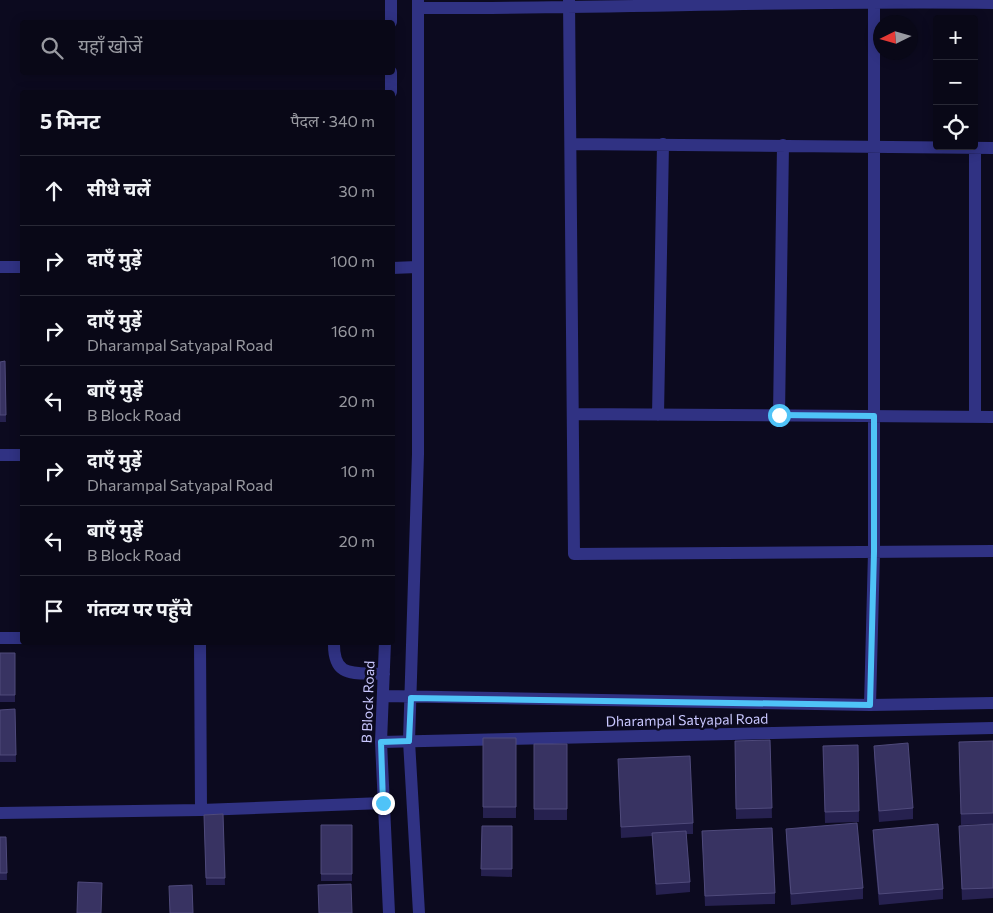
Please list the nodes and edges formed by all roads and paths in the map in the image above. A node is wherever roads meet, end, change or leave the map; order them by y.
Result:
1 (391, 0) edge
2 (874, 1) edge
3 (993, 3) edge
4 (418, 4) edge
5 (570, 4) edge
6 (391, 20) edge
7 (391, 75) edge
8 (391, 90) edge
9 (571, 144) junction
10 (663, 144) junction
11 (783, 145) junction
12 (875, 146) junction
13 (933, 147) edge
14 (978, 147) edge
15 (993, 148) edge
16 (975, 150) edge
17 (0, 268) edge
18 (20, 268) edge
19 (395, 268) edge
20 (417, 268) junction
21 (573, 414) junction
22 (658, 415) junction
23 (779, 415) junction
24 (874, 416) junction
25 (976, 417) junction
26 (993, 417) edge
27 (0, 455) edge
28 (20, 455) edge
29 (993, 551) edge
30 (874, 552) junction
31 (0, 638) edge
32 (20, 638) edge
33 (199, 645) edge
34 (334, 645) edge
35 (385, 645) edge
36 (384, 674) junction
37 (384, 696) junction
38 (411, 698) junction
39 (993, 703) edge
40 (870, 705) junction
41 (993, 728) edge
42 (409, 741) junction
43 (381, 742) junction
44 (383, 803) junction
45 (201, 810) junction
46 (0, 813) edge
47 (389, 913) edge
48 (419, 913) edge

1 - 6 street
2 - 3 street
2 - 5 street
2 - 12 street
4 - 5 street
4 - 20 street
5 - 9 street
7 - 8 street
9 - 10 street
9 - 21 street
10 - 11 street
10 - 22 street
11 - 12 street
11 - 23 street
12 - 13 street
12 - 24 street
14 - 15 street
16 - 25 street
17 - 18 street
19 - 20 street
20 - 38 street
21 - 22 street
21 - 30 street
22 - 23 street
23 - 24 street
24 - 25 street
24 - 30 street
25 - 26 street
27 - 28 street
29 - 30 street
30 - 40 street
31 - 32 street
33 - 45 street
34 - 36 street
35 - 36 street, B Block Road
36 - 37 street, B Block Road
37 - 38 street, Dharampal Satyapal Road
37 - 43 street, B Block Road
38 - 40 street, Dharampal Satyapal Road
38 - 42 street
39 - 40 street, Dharampal Satyapal Road
41 - 42 street, Dharampal Satyapal Road
42 - 43 street, Dharampal Satyapal Road
42 - 48 street
43 - 44 street, B Block Road
44 - 45 street
44 - 47 street, B Block Road
45 - 46 street

